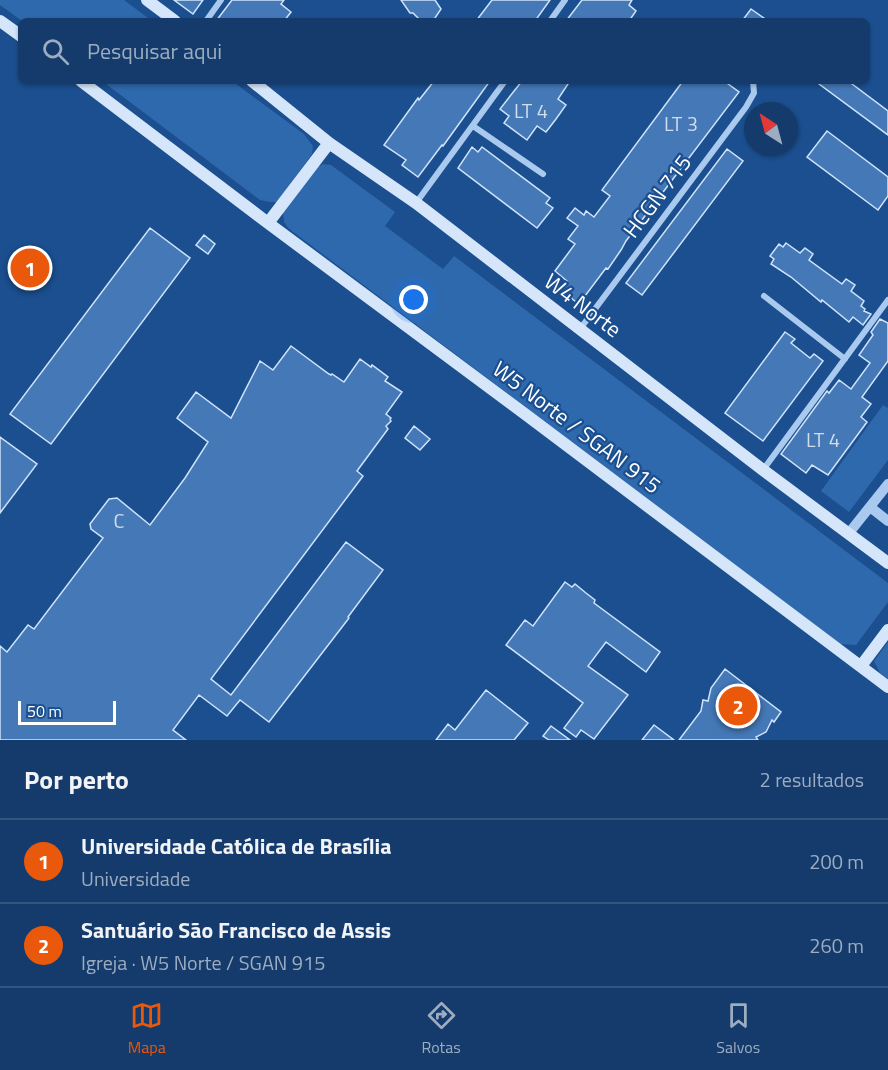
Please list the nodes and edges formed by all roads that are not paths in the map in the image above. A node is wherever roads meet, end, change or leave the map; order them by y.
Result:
1 (147, 0) edge
2 (221, 0) edge
3 (565, 0) edge
4 (171, 18) edge
5 (208, 18) edge
6 (552, 18) edge
7 (0, 21) edge
8 (18, 34) edge
9 (85, 84) edge
10 (256, 84) edge
11 (503, 84) edge
12 (753, 84) edge
13 (473, 126) junction
14 (329, 143) junction
15 (543, 174) dead end
16 (416, 203) junction
17 (268, 223) junction
18 (764, 296) dead end
19 (888, 300) edge
20 (580, 329) junction
21 (844, 358) junction
22 (763, 470) junction
23 (888, 484) edge
24 (870, 507) junction
25 (888, 520) edge
26 (849, 533) junction
27 (888, 563) edge
28 (888, 630) edge
29 (861, 666) junction
30 (888, 687) edge

1 - 4 main road
2 - 5 street
3 - 6 street
7 - 8 main road
9 - 17 main road, W5 Norte / SGAN 915
10 - 14 main road, W4 Norte
11 - 13 street
12 - 20 street, HCGN 715
13 - 15 street
13 - 16 street
14 - 16 main road, W4 Norte
14 - 17 main road
16 - 20 main road, W4 Norte
17 - 29 main road, W5 Norte / SGAN 915
18 - 21 street
19 - 21 street
20 - 22 main road, W4 Norte
21 - 22 street
22 - 26 main road, W4 Norte
23 - 24 street
24 - 25 street
24 - 26 street
26 - 27 main road, W4 Norte
28 - 29 main road
29 - 30 main road, W5 Norte / SGAN 915

